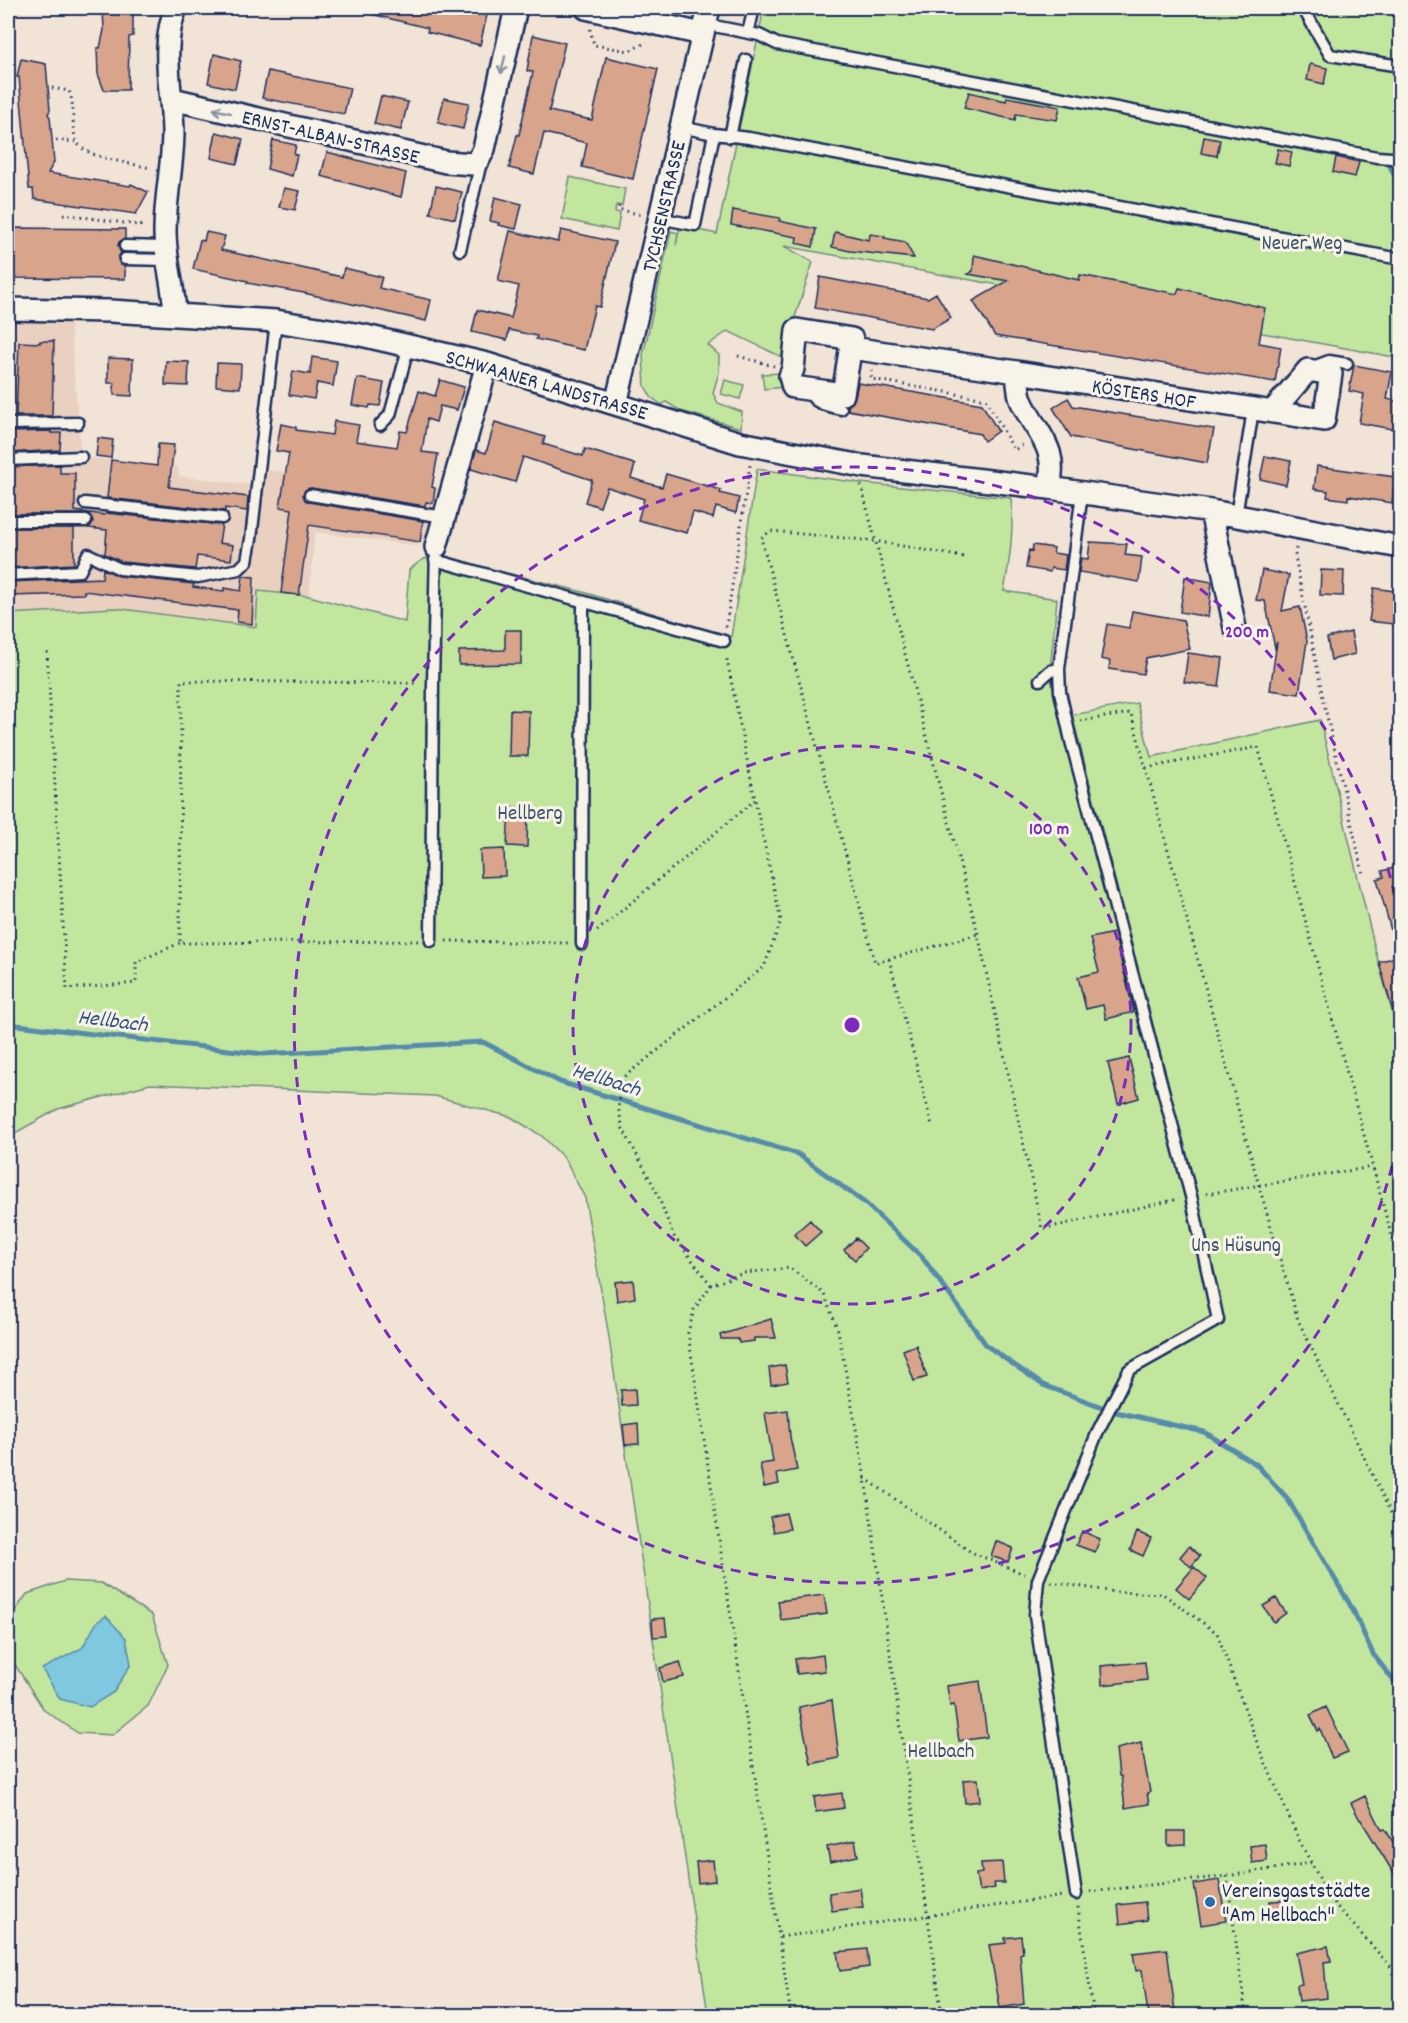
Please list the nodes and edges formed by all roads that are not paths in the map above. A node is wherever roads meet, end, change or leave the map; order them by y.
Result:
1 (177, 8) edge
2 (516, 8) edge
3 (586, 8) edge
4 (754, 8) edge
5 (1304, 8) edge
6 (705, 22) edge
7 (748, 33) junction
8 (746, 60) dead end
9 (1401, 66) edge
10 (172, 99) junction
11 (681, 127) junction
12 (714, 134) junction
13 (730, 137) junction
14 (484, 149) junction
15 (1401, 163) edge
16 (651, 217) junction
17 (166, 245) junction
18 (125, 246) dead end
19 (460, 250) dead end
20 (125, 259) dead end
21 (1401, 259) edge
22 (8, 309) edge
23 (175, 314) junction
24 (276, 321) junction
25 (409, 345) junction
26 (851, 348) junction
27 (487, 364) junction
28 (1347, 364) dead end
29 (1308, 370) junction
30 (1017, 372) junction
31 (809, 389) junction
32 (616, 404) junction
33 (841, 409) dead end
34 (1262, 411) junction
35 (78, 423) dead end
36 (8, 424) edge
37 (380, 425) dead end
38 (81, 457) dead end
39 (8, 460) edge
40 (1049, 488) junction
41 (1082, 493) junction
42 (310, 495) dead end
43 (85, 503) dead end
44 (1211, 512) junction
45 (1236, 516) junction
46 (444, 517) junction
47 (222, 518) dead end
48 (8, 521) edge
49 (86, 521) dead end
50 (1401, 547) edge
51 (436, 554) junction
52 (8, 575) edge
53 (583, 602) junction
54 (1235, 628) dead end
55 (724, 641) road end
56 (1059, 669) junction
57 (1040, 680) dead end
58 (431, 941) road end
59 (582, 944) road end
60 (1076, 1894) road end

1 - 10 street
2 -> 14 street
3 - 6 street
4 - 7 lane
5 - 9 lane
6 - 7 lane
6 - 11 street, TYCHSENSTRASSE
7 - 15 lane
8 - 13 lane
14 -> 10 street, ERNST-ALBAN-STRASSE
10 - 17 street
11 - 12 lane
11 - 16 street, TYCHSENSTRASSE
12 - 13 lane
12 - 16 lane
13 - 21 lane
14 - 19 lane
16 - 32 street, TYCHSENSTRASSE
17 - 18 lane
17 - 20 lane
17 - 23 street
22 - 23 street, SCHWAANER LANDSTRASSE
23 - 24 street, SCHWAANER LANDSTRASSE
24 - 25 street, SCHWAANER LANDSTRASSE
24 - 52 lane
25 - 27 street, SCHWAANER LANDSTRASSE
25 - 37 lane
26 - 30 street, KÖSTERS HOF
26 - 31 street
26 - 31 street, KÖSTERS HOF
27 - 32 street, SCHWAANER LANDSTRASSE
27 - 46 street
28 - 29 lane
29 - 34 street
29 - 34 street, KÖSTERS HOF
30 - 34 street, KÖSTERS HOF
30 - 40 street
31 - 33 lane
32 - 40 street, SCHWAANER LANDSTRASSE
34 - 45 lane
35 - 36 lane
38 - 39 lane
40 - 41 street, SCHWAANER LANDSTRASSE
41 - 44 street, SCHWAANER LANDSTRASSE
41 - 56 lane
42 - 46 lane
43 - 47 lane
44 - 45 street, SCHWAANER LANDSTRASSE
44 - 54 street
45 - 50 street, SCHWAANER LANDSTRASSE
46 - 51 street
48 - 49 lane
51 - 53 lane
51 - 58 lane
53 - 55 lane
53 - 59 lane
56 - 57 lane
56 - 60 lane

